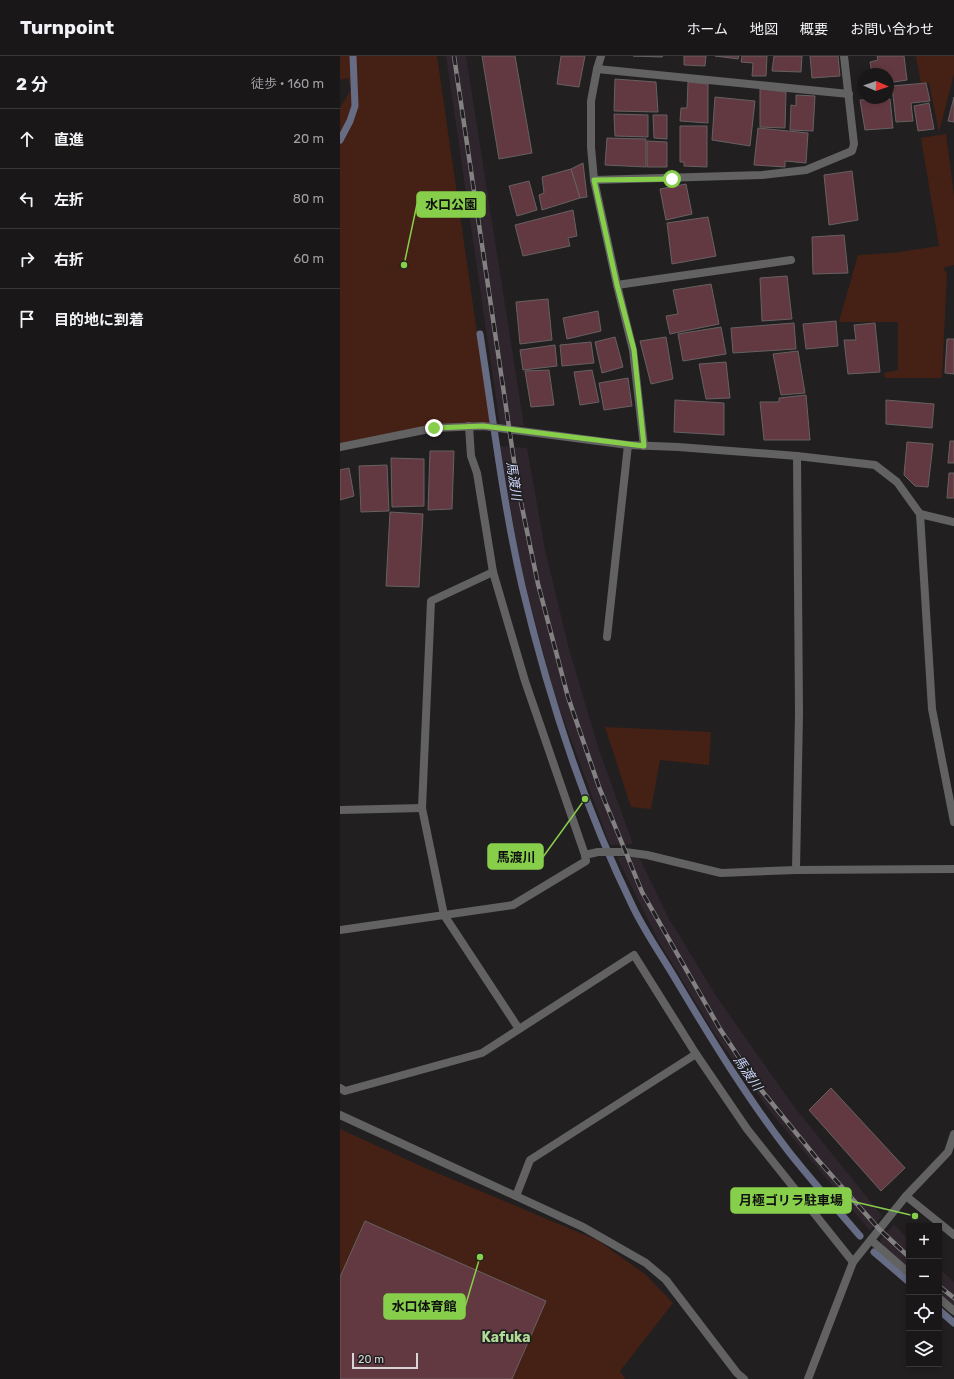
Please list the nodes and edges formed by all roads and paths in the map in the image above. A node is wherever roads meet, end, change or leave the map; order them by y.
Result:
1 (600, 56) edge
2 (844, 56) edge
3 (597, 69) junction
4 (849, 94) junction
5 (594, 180) junction
6 (791, 260) dead end
7 (617, 285) junction
8 (469, 426) junction
9 (628, 444) junction
10 (644, 446) junction
11 (340, 447) edge
12 (797, 456) junction
13 (920, 514) junction
14 (954, 522) edge
15 (494, 572) junction
16 (607, 637) dead end
17 (422, 808) junction
18 (340, 810) edge
19 (954, 822) edge
20 (585, 855) junction
21 (954, 869) edge
22 (796, 870) junction
23 (444, 915) junction
24 (340, 930) edge
25 (519, 1029) junction
26 (696, 1054) junction
27 (340, 1088) edge
28 (340, 1116) edge
29 (954, 1134) edge
30 (516, 1196) junction
31 (906, 1196) junction
32 (954, 1235) edge
33 (871, 1240) junction
34 (853, 1262) junction
35 (906, 1269) edge
36 (942, 1301) edge
37 (954, 1311) edge
38 (744, 1379) edge
39 (808, 1379) edge

1 - 3 street
2 - 4 street
3 - 4 street
3 - 5 street
4 - 5 street
5 - 7 street
6 - 7 street
7 - 10 street
8 - 9 street
8 - 11 street
8 - 15 street
9 - 10 street
9 - 16 street
10 - 12 street
12 - 13 street
12 - 22 street
13 - 14 street
13 - 19 street
15 - 17 street
15 - 20 street
17 - 18 street
17 - 23 street
20 - 22 street
20 - 23 street
21 - 22 street
23 - 24 street
23 - 25 street
25 - 26 street
25 - 27 street
26 - 30 street
26 - 34 street
28 - 30 street
29 - 31 street
30 - 38 street
31 - 32 street
31 - 33 street
33 - 34 street
33 - 35 street
34 - 39 street
36 - 37 street

